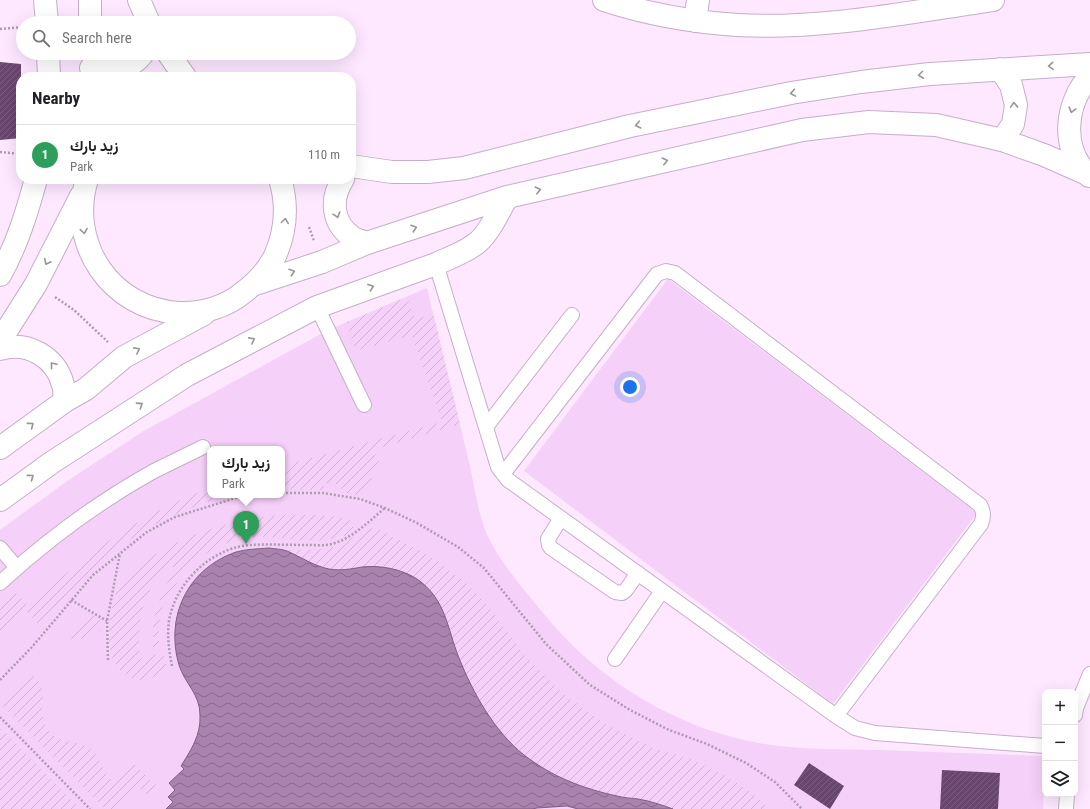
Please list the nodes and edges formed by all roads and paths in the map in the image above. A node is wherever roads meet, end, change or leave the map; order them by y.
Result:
1 (45, 0) edge
2 (90, 0) edge
3 (139, 0) edge
4 (604, 0) edge
5 (698, 0) edge
6 (993, 0) edge
7 (46, 16) edge
8 (90, 16) edge
9 (146, 16) edge
10 (695, 21) junction
11 (16, 28) edge
12 (0, 29) edge
13 (48, 60) edge
14 (136, 60) edge
15 (173, 60) edge
16 (1090, 64) edge
17 (91, 66) edge
18 (1000, 69) junction
19 (49, 72) edge
20 (181, 72) edge
21 (1090, 76) edge
22 (1002, 140) junction
23 (0, 152) edge
24 (16, 154) edge
25 (356, 171) edge
26 (1088, 175) edge
27 (35, 184) edge
28 (85, 184) edge
29 (86, 184) edge
30 (282, 184) edge
31 (340, 184) edge
32 (507, 197) junction
33 (308, 221) dead end
34 (367, 243) junction
35 (322, 262) junction
36 (436, 264) junction
37 (0, 275) edge
38 (36, 284) junction
39 (255, 284) junction
40 (317, 307) junction
41 (215, 308) junction
42 (572, 315) dead end
43 (0, 341) edge
44 (0, 349) edge
45 (124, 357) junction
46 (65, 401) junction
47 (364, 405) dead end
48 (486, 427) junction
49 (203, 447) dead end
50 (0, 448) edge
51 (503, 474) junction
52 (285, 493) edge
53 (236, 498) edge
54 (0, 500) edge
55 (385, 508) junction
56 (561, 518) junction
57 (0, 548) edge
58 (120, 553) junction
59 (17, 568) junction
60 (638, 573) junction
61 (0, 583) edge
62 (662, 591) junction
63 (71, 600) junction
64 (107, 621) junction
65 (615, 659) dead end
66 (108, 660) dead end
67 (172, 666) dead end
68 (1090, 674) edge
69 (0, 680) edge
70 (1078, 708) edge
71 (836, 716) junction
72 (0, 717) edge
73 (1042, 746) edge
74 (1067, 797) edge
75 (90, 809) edge
76 (802, 809) edge
77 (1066, 809) edge

1 - 7 street
2 - 8 street
3 - 9 street
4 - 10 street
5 - 10 street
6 - 10 street
11 - 12 path
13 - 19 street
14 - 17 street
15 - 20 street
16 -> 18 street
22 -> 18 street
18 -> 25 street
21 -> 26 street
22 - 26 street
32 -> 22 street
23 - 24 path
27 - 37 street
28 -> 38 street
29 -> 41 street
39 -> 30 street
31 -> 34 street
34 -> 32 street
32 - 36 street
33 - 35 path
34 - 35 street
39 -> 35 street
40 -> 36 street
36 - 48 lane
38 - 43 street
38 - 45 path
39 - 41 street
40 - 47 lane
54 -> 40 street
45 -> 41 street
42 - 48 lane
46 -> 44 street
45 - 46 street
50 -> 46 street
48 - 51 lane
49 - 59 lane
51 - 56 lane
51 - 71 lane
52 - 55 path
53 - 58 path
55 - 67 path
55 - 76 path
56 - 60 lane
56 - 60 lane
57 - 59 lane
58 - 63 path
58 - 64 path
59 - 61 lane
60 - 62 lane
62 - 65 lane
62 - 71 lane
63 - 64 path
63 - 69 path
64 - 66 path
68 - 70 lane
71 - 73 lane
72 - 75 path
74 - 77 lane

